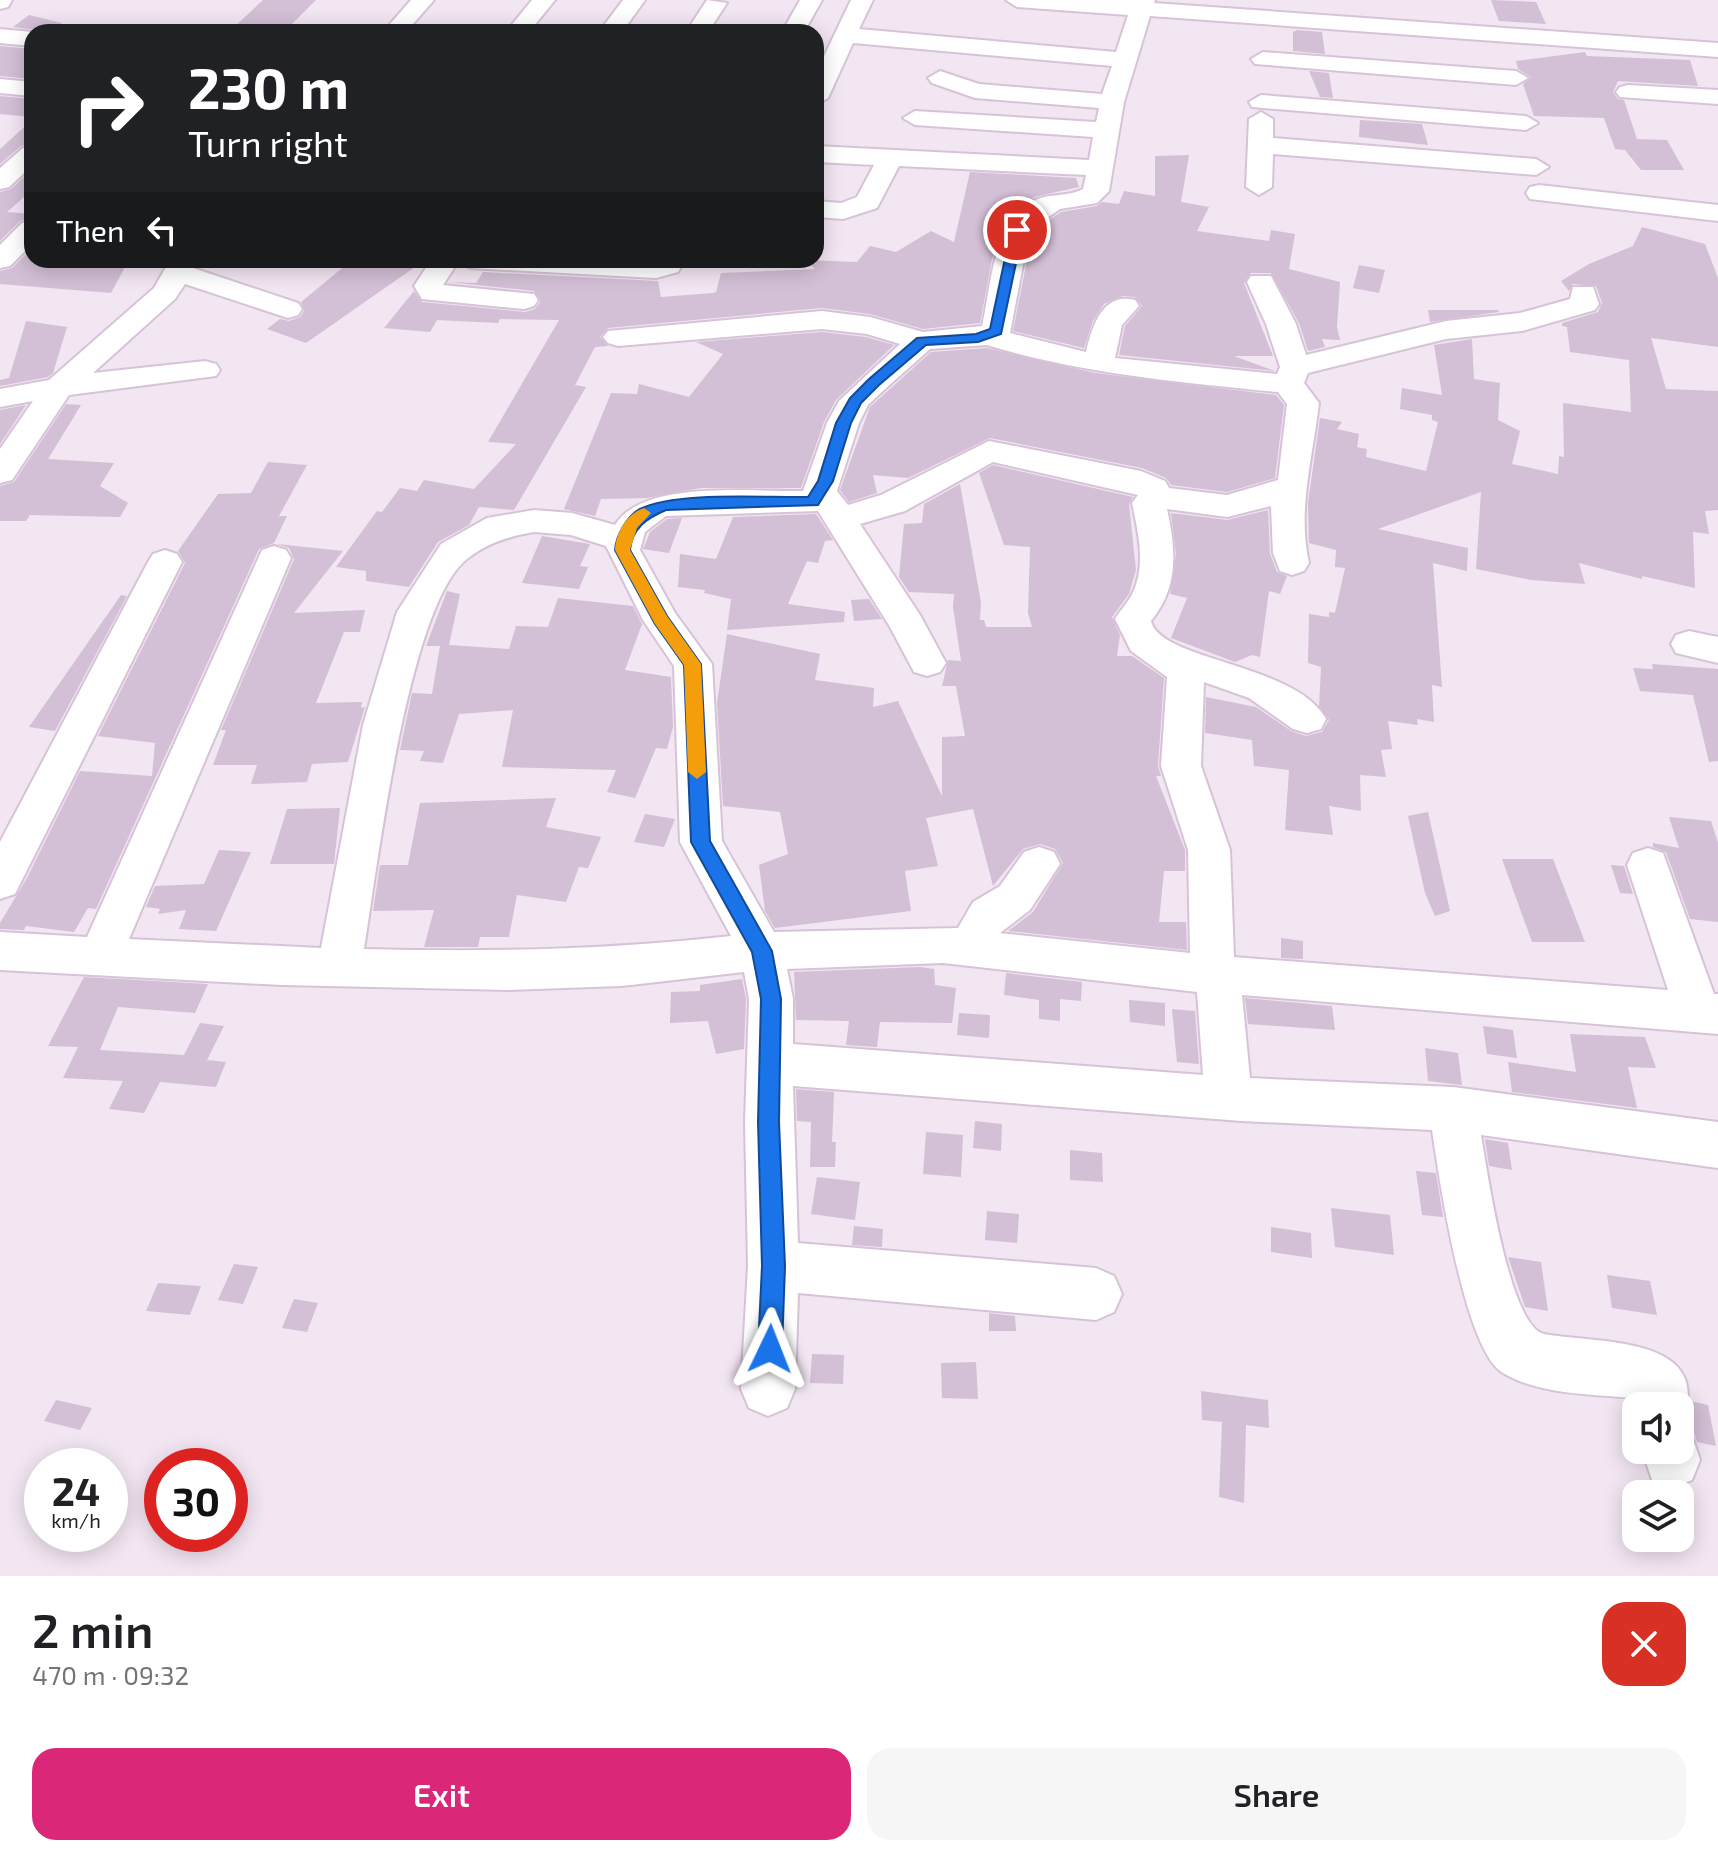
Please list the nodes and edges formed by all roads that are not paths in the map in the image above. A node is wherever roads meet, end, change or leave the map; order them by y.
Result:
1 (423, 0) edge
2 (544, 0) edge
3 (634, 0) edge
4 (811, 0) edge
5 (862, 0) edge
6 (1017, 0) edge
7 (716, 3) dead end
8 (1144, 5) edge
9 (1264, 19) junction
10 (401, 24) edge
11 (524, 24) edge
12 (616, 24) edge
13 (702, 24) edge
14 (798, 24) edge
15 (845, 35) junction
16 (0, 36) edge
17 (24, 38) edge
18 (1718, 50) edge
19 (1263, 59) junction
20 (1127, 60) junction
21 (940, 78) dead end
22 (1516, 78) dead end
23 (824, 81) edge
24 (0, 86) edge
25 (24, 88) edge
26 (1628, 92) dead end
27 (1718, 97) edge
28 (1112, 102) junction
29 (1261, 102) junction
30 (915, 118) dead end
31 (1526, 123) dead end
32 (1107, 130) junction
33 (1260, 145) junction
34 (824, 154) edge
35 (891, 157) junction
36 (24, 160) edge
37 (1097, 179) junction
38 (0, 181) edge
39 (1259, 187) dead end
40 (824, 210) edge
41 (1718, 213) edge
42 (24, 237) edge
43 (0, 260) edge
44 (179, 268) edge
45 (185, 268) edge
46 (440, 268) edge
47 (619, 268) edge
48 (662, 268) edge
49 (1261, 282) dead end
50 (1583, 293) dead end
51 (524, 300) dead end
52 (1125, 306) dead end
53 (288, 309) dead end
54 (989, 336) junction
55 (618, 337) dead end
56 (922, 341) junction
57 (1099, 364) junction
58 (205, 370) dead end
59 (1291, 375) junction
60 (57, 389) junction
61 (0, 398) edge
62 (0, 473) edge
63 (1287, 491) junction
64 (1158, 497) junction
65 (830, 504) junction
66 (623, 539) junction
67 (274, 558) dead end
68 (165, 562) dead end
69 (1292, 563) dead end
70 (927, 663) dead end
71 (1182, 665) junction
72 (1307, 719) dead end
73 (1039, 864) dead end
74 (1648, 865) dead end
75 (0, 882) edge
76 (970, 948) junction
77 (0, 951) edge
78 (762, 951) junction
79 (99, 958) junction
80 (339, 968) junction
81 (1213, 972) junction
82 (1708, 1013) edge
83 (771, 1063) junction
84 (1235, 1098) junction
85 (1453, 1109) junction
86 (1718, 1145) edge
87 (773, 1266) junction
88 (1096, 1294) dead end
89 (768, 1389) dead end
90 (1660, 1392) edge

1 - 10 street
2 - 11 street
3 - 12 street
4 - 14 street
5 - 15 street
6 - 8 street
7 - 13 street
8 - 9 street
8 - 20 street
9 - 18 street
9 - 19 street
15 - 20 street
15 - 23 street
16 - 17 street
19 - 22 street
19 - 29 street
20 - 28 street
21 - 28 street
24 - 25 street
26 - 27 street
28 - 32 street
29 - 31 street
29 - 33 street
30 - 32 street
32 - 37 street
33 - 39 street
33 - 41 street
34 - 35 street
35 - 37 street
35 - 40 street
36 - 38 street
37 - 54 street
42 - 43 street
44 - 60 street
45 - 53 street
46 - 51 street
47 - 48 street
49 - 59 street
50 - 59 street
52 - 57 street
54 - 56 street
54 - 57 street
55 - 56 street
56 - 65 street
57 - 59 street
58 - 60 street
59 - 63 street
60 - 61 street
60 - 62 street
63 - 64 street
63 - 69 street
64 - 65 street
64 - 71 street
65 - 66 street
65 - 70 street
66 - 78 street
66 - 80 street
67 - 79 street
68 - 75 street
71 - 72 street
71 - 81 street
73 - 76 street
74 - 82 street
76 - 78 street
76 - 81 street
77 - 79 street
78 - 80 street
78 - 83 street
79 - 80 street
81 - 82 street
81 - 84 street
83 - 84 street
83 - 87 street
84 - 85 street
85 - 86 street
85 - 90 street
87 - 88 street
87 - 89 street

